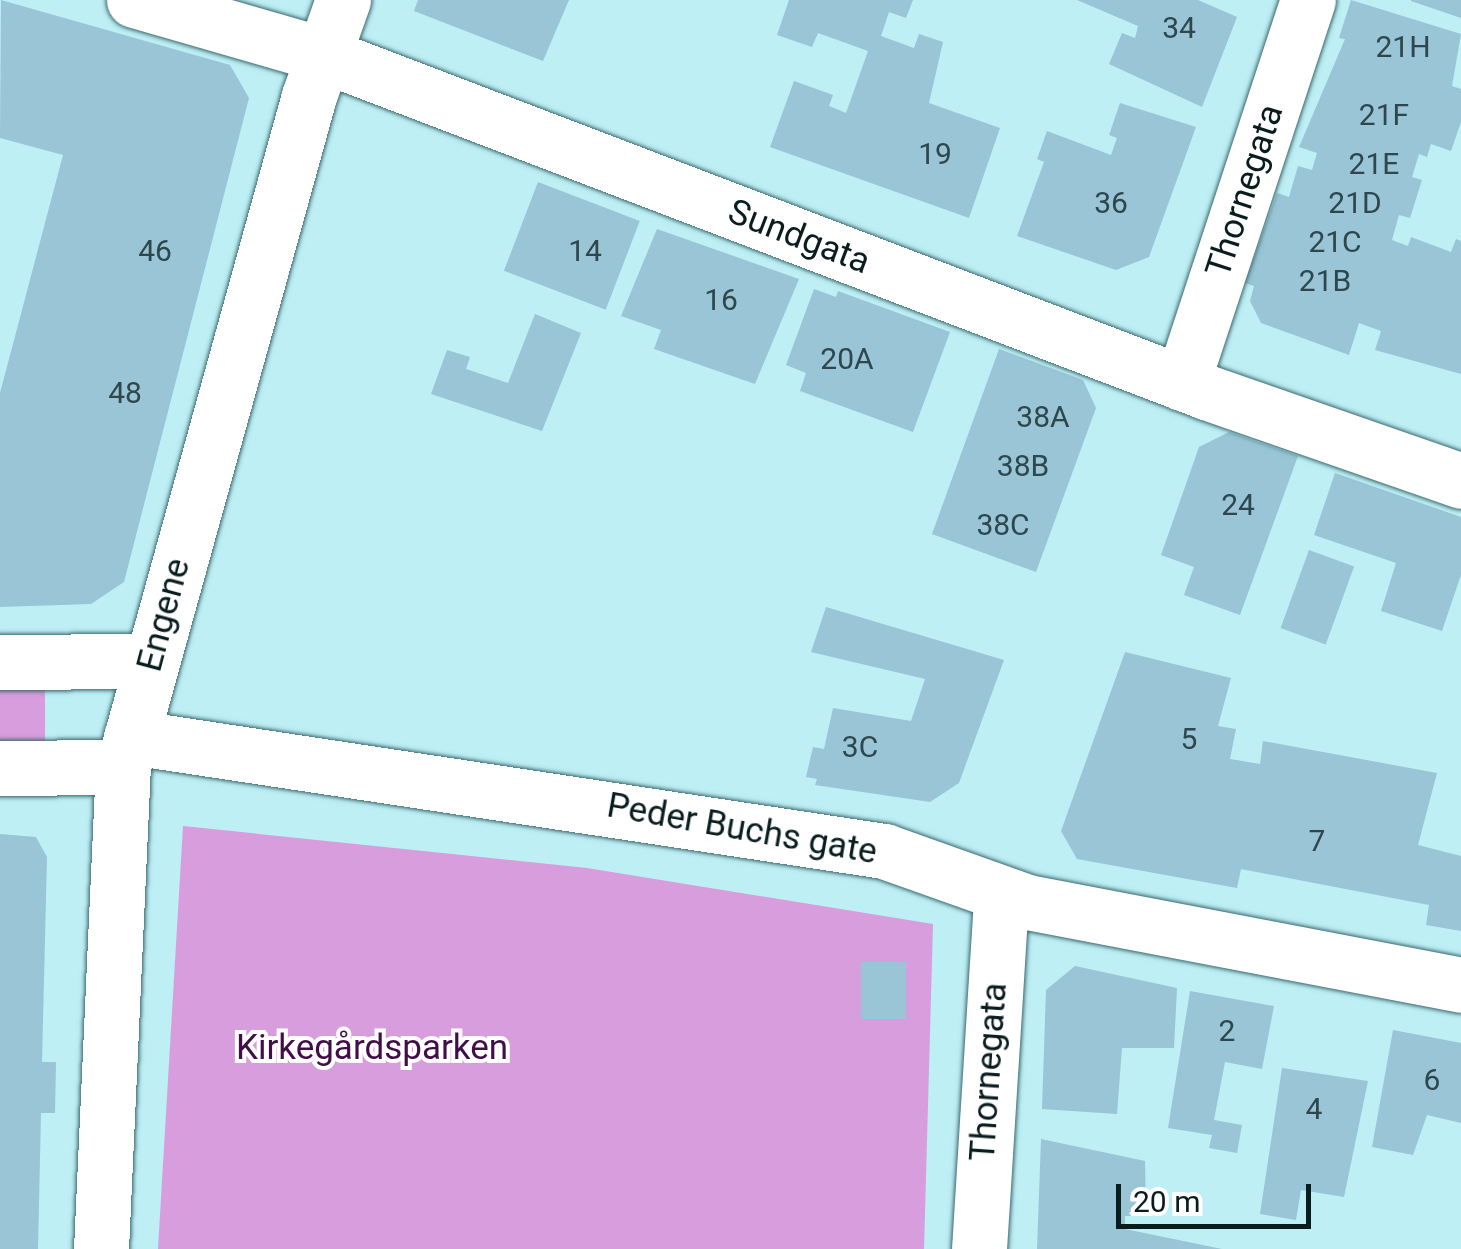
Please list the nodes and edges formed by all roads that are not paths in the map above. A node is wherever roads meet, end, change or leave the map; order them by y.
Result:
1 (134, 0) edge
2 (343, 0) edge
3 (1308, 0) edge
4 (321, 54) junction
5 (1182, 383) junction
6 (1461, 482) edge
7 (152, 660) junction
8 (0, 662) edge
9 (127, 752) junction
10 (0, 768) edge
11 (1001, 894) junction
12 (1461, 985) edge
13 (101, 1249) edge
14 (979, 1249) edge

1 - 4 street, Sundgata
2 - 4 street, Engene
3 - 5 street, Thornegata
4 - 5 street, Sundgata
4 - 7 street, Engene
5 - 6 street, Sundgata
7 - 8 street
7 - 9 street, Engene
9 - 10 street, Peder Buchs gate
9 - 11 street, Peder Buchs gate
9 - 13 street, Engene
11 - 12 street, Peder Buchs gate
11 - 14 street, Thornegata

